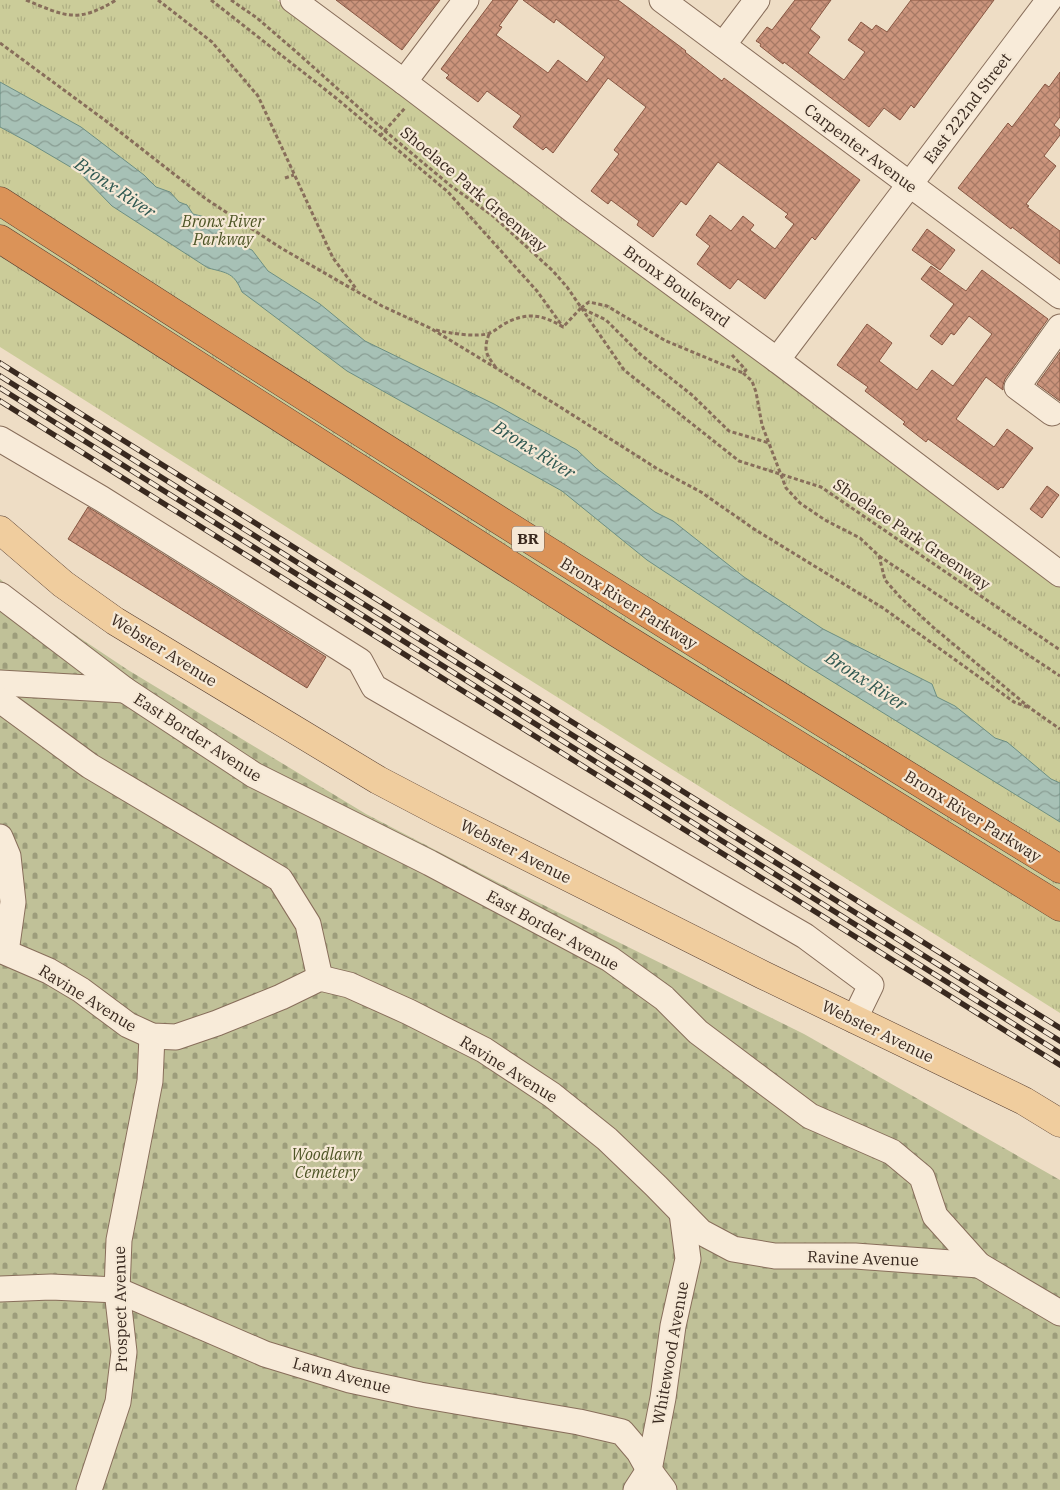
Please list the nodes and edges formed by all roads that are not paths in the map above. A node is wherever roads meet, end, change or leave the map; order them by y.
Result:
1 (293, 0) edge
2 (466, 0) edge
3 (662, 0) edge
4 (757, 0) edge
5 (1049, 0) edge
6 (723, 45) junction
7 (404, 82) junction
8 (909, 184) junction
9 (0, 201) edge
10 (0, 239) edge
11 (1060, 296) edge
12 (1060, 327) edge
13 (777, 360) junction
14 (1052, 414) dead end
15 (0, 440) edge
16 (0, 530) edge
17 (1060, 574) edge
18 (0, 595) edge
19 (0, 683) edge
20 (125, 690) junction
21 (0, 700) edge
22 (0, 837) edge
23 (1060, 869) edge
24 (1060, 907) edge
25 (3, 951) edge
26 (320, 978) junction
27 (854, 1020) junction
28 (152, 1036) junction
29 (1060, 1123) edge
30 (682, 1213) junction
31 (979, 1265) junction
32 (0, 1289) edge
33 (117, 1290) junction
34 (1060, 1313) edge
35 (643, 1480) edge
36 (89, 1490) edge
37 (664, 1490) edge

1 - 7 street, Bronx Boulevard
2 - 7 street
3 - 6 street, Carpenter Avenue
4 - 6 street
5 - 8 street, East 222nd Street
6 - 8 street, Carpenter Avenue
7 - 13 street, Bronx Boulevard
8 - 11 street, Carpenter Avenue
8 - 13 street, East 222nd Street
9 - 23 highway, Bronx River Parkway / BR
10 - 24 highway, Bronx River Parkway / BR
12 - 14 street
13 - 17 street, Bronx Boulevard
15 - 27 street
16 - 27 main road, Webster Avenue
18 - 20 street, East Border Avenue
19 - 20 street
20 - 31 street, East Border Avenue
21 - 26 street
22 - 25 street
25 - 28 street, Ravine Avenue
26 - 28 street, Ravine Avenue
26 - 30 street, Ravine Avenue
27 - 29 main road, Webster Avenue
28 - 33 street, Prospect Avenue
30 - 31 street, Ravine Avenue
30 - 35 street, Whitewood Avenue
31 - 34 street, East Border Avenue
32 - 33 street, Lawn Avenue
33 - 35 street, Lawn Avenue
33 - 36 street, Prospect Avenue
35 - 37 street, Lawn Avenue

